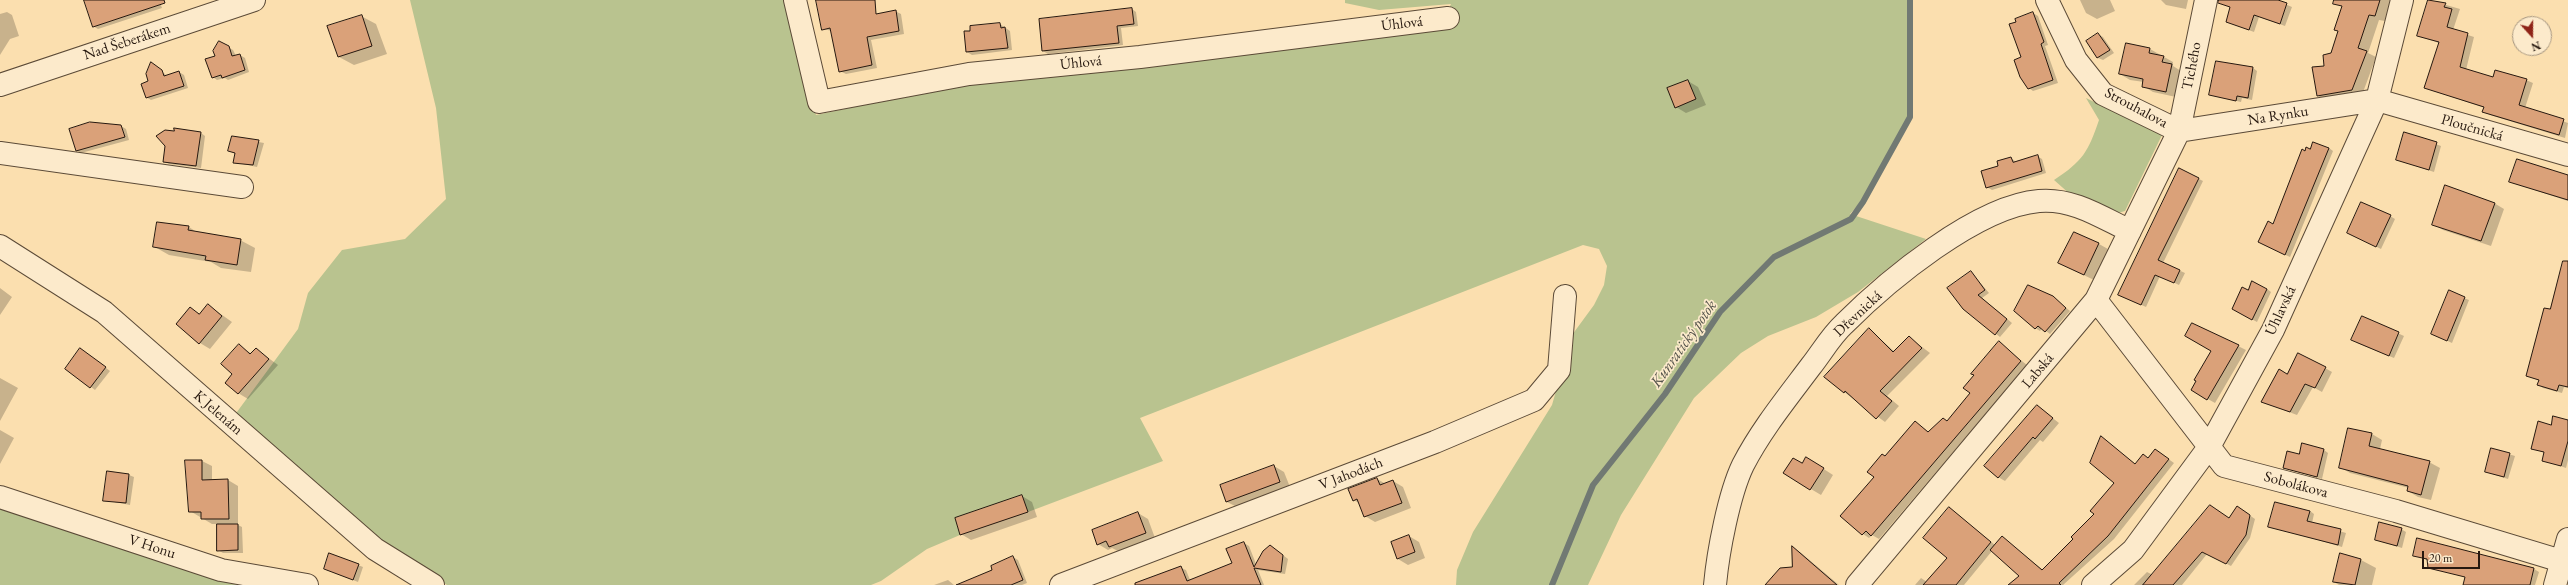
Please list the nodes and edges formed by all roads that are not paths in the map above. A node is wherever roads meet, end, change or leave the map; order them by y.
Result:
1 (254, 0) edge
2 (795, 0) edge
3 (2047, 0) edge
4 (2206, 0) edge
5 (2402, 0) edge
6 (1448, 18) dead end
7 (0, 85) edge
8 (2377, 100) junction
9 (2179, 131) junction
10 (0, 153) edge
11 (2568, 155) edge
12 (242, 187) dead end
13 (2130, 231) junction
14 (0, 246) edge
15 (1565, 296) dead end
16 (2096, 300) junction
17 (2208, 447) junction
18 (0, 496) edge
19 (2568, 539) edge
20 (2565, 562) edge
21 (307, 585) edge
22 (433, 585) edge
23 (1061, 585) edge
24 (1714, 585) edge
25 (1857, 585) edge
26 (2093, 585) edge
27 (2555, 585) edge

1 - 7 street, Nad Šeberákem
2 - 6 street, Úhlová
3 - 9 street, Strouhalova
4 - 9 street, Tichého
5 - 8 street, Úhlavská
8 - 9 street, Na Rynku
8 - 11 street, Ploučnická
8 - 17 street, Úhlavská
9 - 13 street, Labská
10 - 12 street
13 - 16 street, Labská
13 - 24 street, Dřevnická
14 - 22 street, K Jelenám
15 - 23 street, V Jahodách
16 - 17 street, Sobolákova
16 - 25 street, Labská
17 - 20 street, Sobolákova
17 - 26 street, Úhlavská
18 - 21 street, V Honu
19 - 20 street
20 - 27 street

